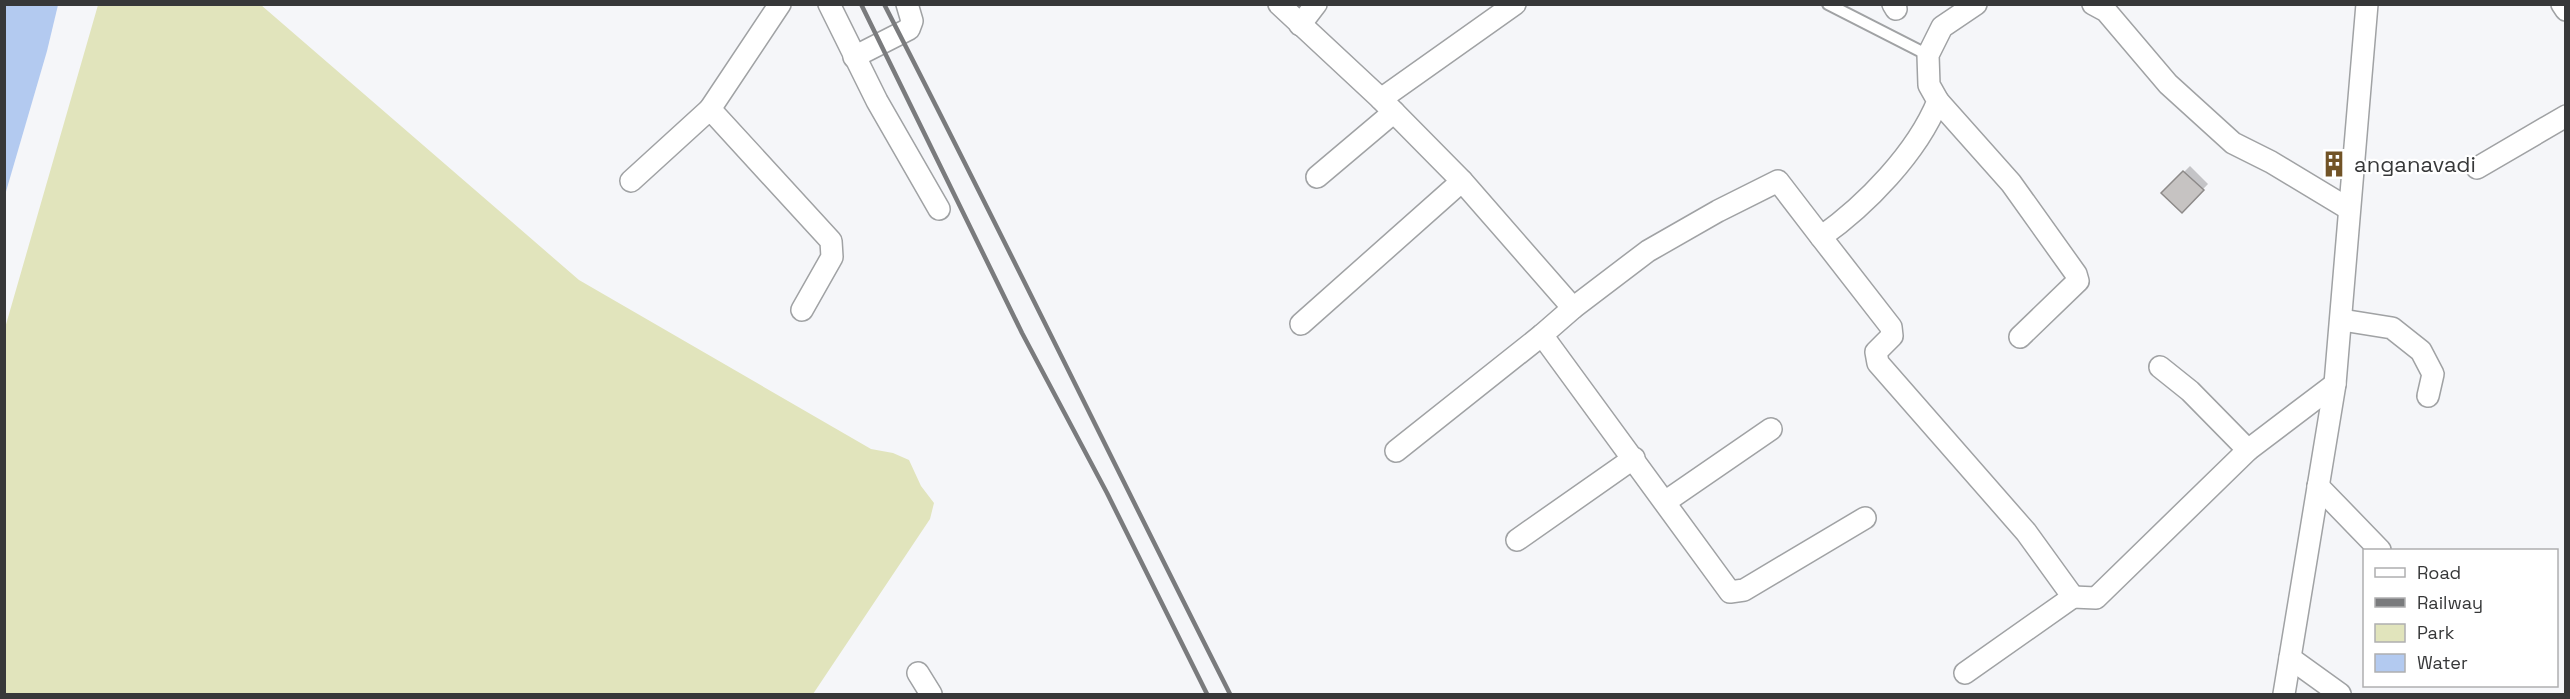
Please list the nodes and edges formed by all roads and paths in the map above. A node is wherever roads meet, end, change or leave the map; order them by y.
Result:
1 (780, 4) edge
2 (829, 4) edge
3 (907, 4) edge
4 (1279, 4) edge
5 (1316, 4) edge
6 (1515, 4) edge
7 (1828, 4) edge
8 (1976, 4) edge
9 (2093, 4) edge
10 (2367, 4) edge
11 (2562, 4) edge
12 (2565, 10) edge
13 (1300, 25) junction
14 (1928, 55) junction
15 (854, 57) junction
16 (1938, 101) junction
17 (1387, 106) junction
18 (710, 109) junction
19 (2565, 116) edge
20 (2477, 168) dead end
21 (1317, 177) dead end
22 (631, 181) dead end
23 (1462, 181) junction
24 (939, 209) dead end
25 (2349, 209) junction
26 (1821, 237) junction
27 (1573, 308) junction
28 (802, 310) dead end
29 (2342, 320) junction
30 (1301, 324) dead end
31 (1542, 335) junction
32 (2020, 337) dead end
33 (2160, 367) dead end
34 (2335, 384) junction
35 (2428, 396) dead end
36 (1771, 429) dead end
37 (2248, 450) junction
38 (1396, 451) dead end
39 (1634, 459) junction
40 (2318, 486) junction
41 (1665, 502) junction
42 (1865, 518) dead end
43 (1517, 540) dead end
44 (2379, 549) edge
45 (2073, 597) junction
46 (2290, 658) junction
47 (918, 673) dead end
48 (1965, 673) dead end
49 (931, 694) edge
50 (2284, 694) edge
51 (2340, 694) edge

1 - 18 street
2 - 15 street
3 - 15 street
4 - 13 street
5 - 13 street
6 - 17 street
7 - 14 lane
8 - 14 street
9 - 25 street
10 - 25 street
11 - 12 street
13 - 17 street
14 - 16 street
15 - 24 street
16 - 26 street
16 - 32 street
17 - 21 street
17 - 23 street
18 - 22 street
18 - 28 street
19 - 20 street
23 - 27 street
23 - 30 street
25 - 29 street
26 - 27 street
26 - 45 street
27 - 31 street
29 - 34 street
29 - 35 street
31 - 38 street
31 - 39 street
33 - 37 street
34 - 37 street
34 - 40 street
36 - 41 street
37 - 45 street
39 - 41 street
39 - 43 street
40 - 44 street
40 - 46 street
41 - 42 street
45 - 48 street
46 - 50 street
46 - 51 street
47 - 49 street

